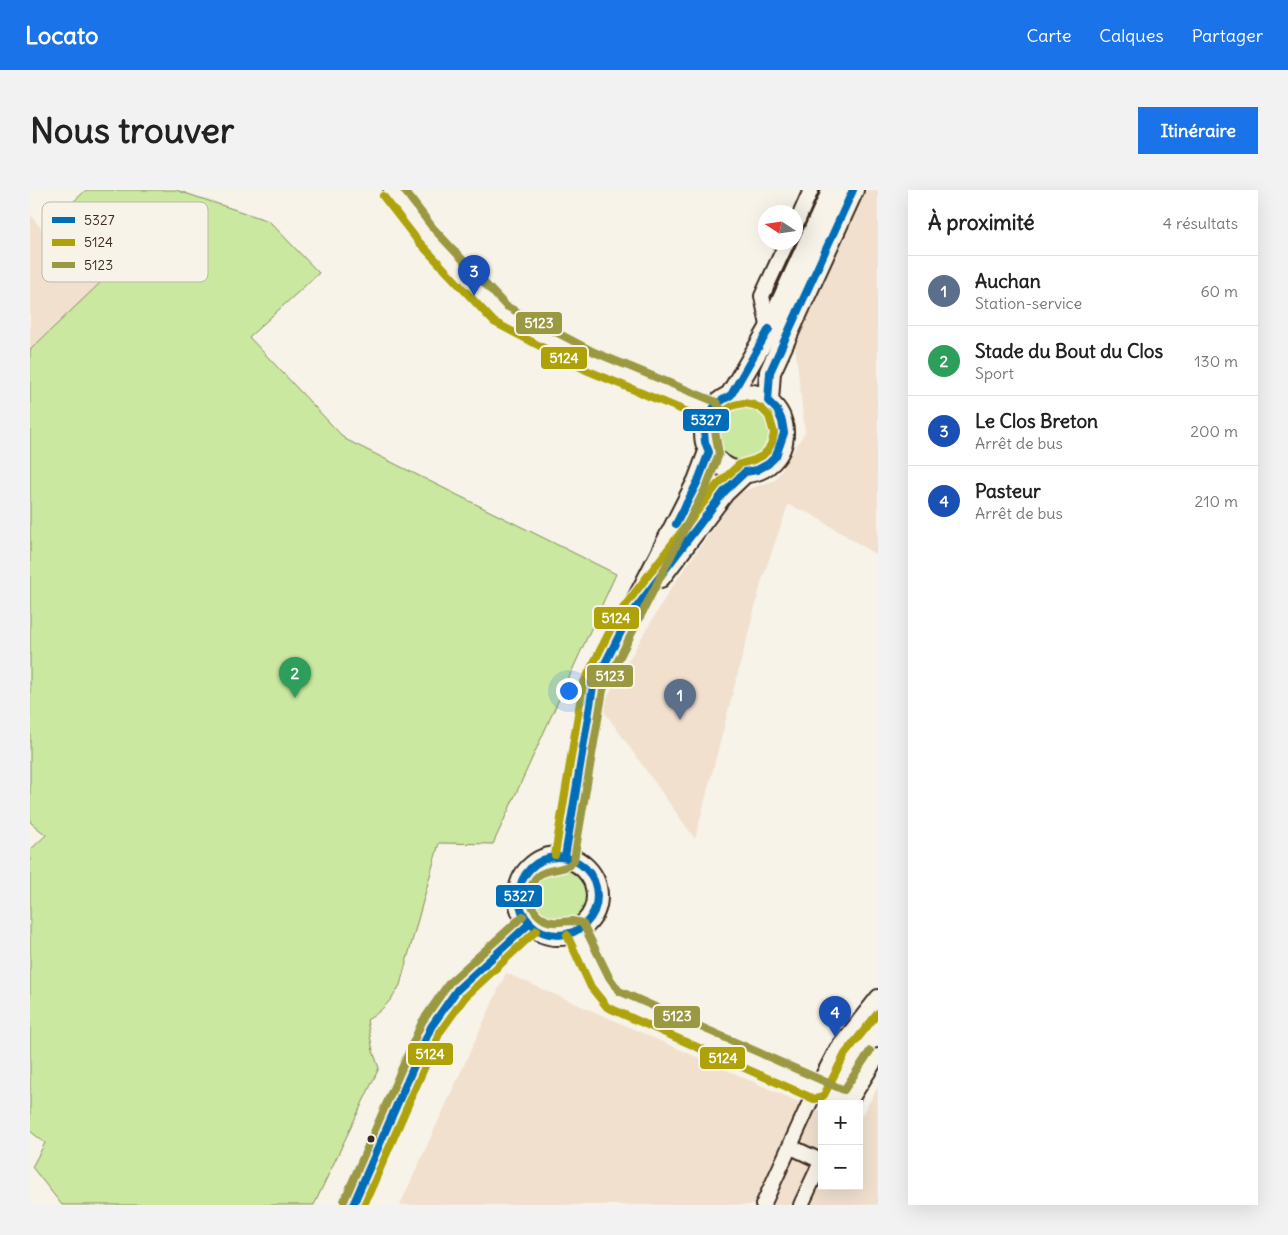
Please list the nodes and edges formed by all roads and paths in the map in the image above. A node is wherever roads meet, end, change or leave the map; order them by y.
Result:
1 (392, 190) edge
2 (811, 190) edge
3 (833, 190) edge
4 (853, 190) edge
5 (803, 208) edge
6 (783, 250) edge
7 (769, 330) junction
8 (731, 395) junction
9 (768, 401) junction
10 (711, 411) junction
11 (709, 452) junction
12 (745, 472) junction
13 (627, 620) junction
14 (564, 856) junction
15 (530, 923) junction
16 (576, 931) junction
17 (878, 997) edge
18 (878, 1056) edge
19 (816, 1089) junction
20 (841, 1100) edge
21 (850, 1100) edge
22 (790, 1147) junction
23 (818, 1158) edge
24 (818, 1169) edge
25 (353, 1205) edge
26 (763, 1205) edge
27 (801, 1205) edge

1 - 10 street
2 - 5 street
3 - 7 street
4 - 9 street
6 - 7 street
7 - 8 street
8 - 9 street
8 - 10 street
9 - 12 street
10 - 11 street
11 - 12 street
11 - 13 street
12 - 13 street
13 - 14 street
14 - 15 street
14 - 16 street
15 - 16 street
15 - 25 street
16 - 19 street
17 - 19 street
18 - 21 street
19 - 20 street
19 - 22 street
22 - 23 street
22 - 26 street
24 - 27 street

